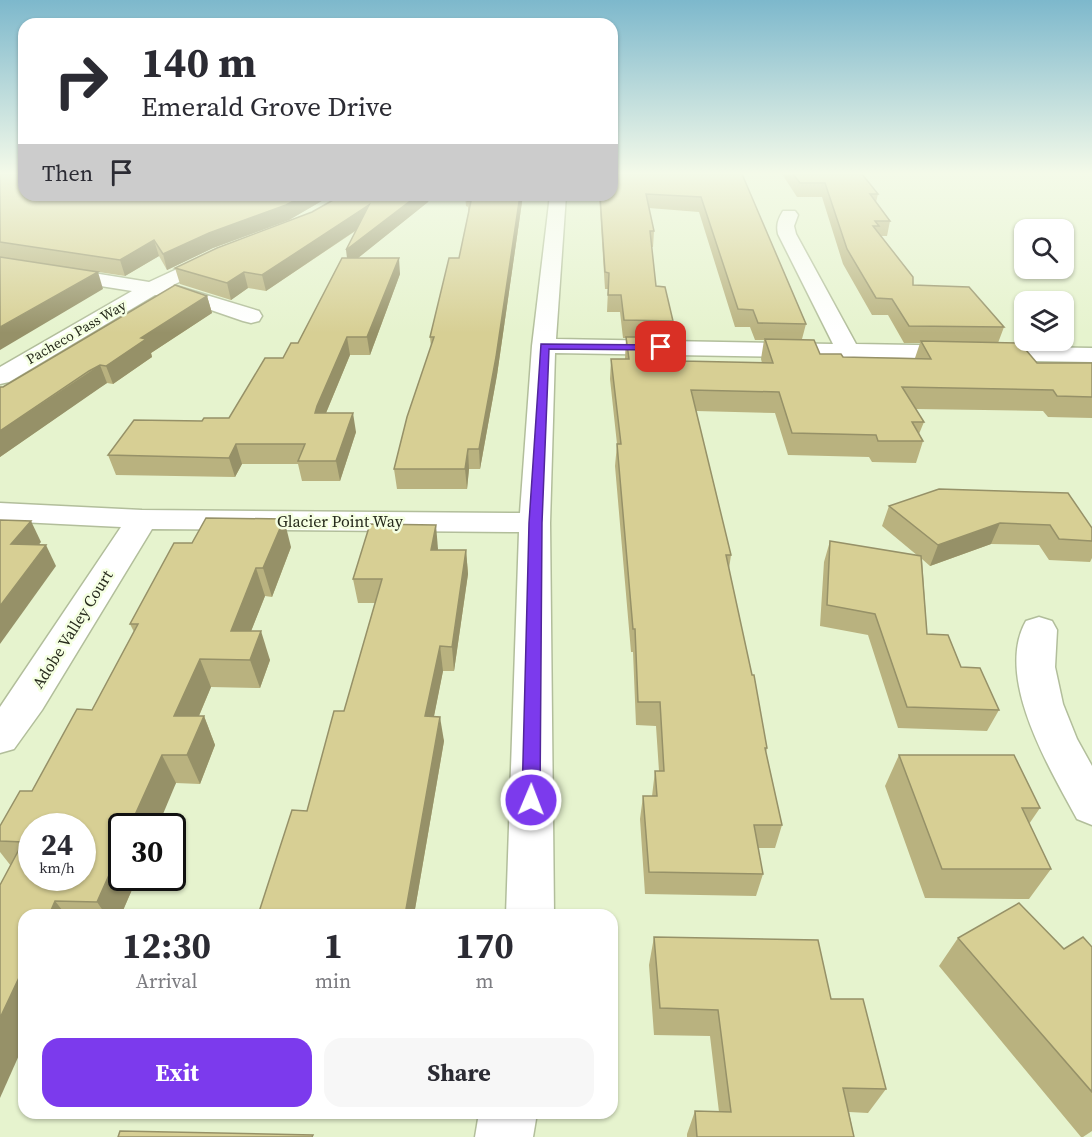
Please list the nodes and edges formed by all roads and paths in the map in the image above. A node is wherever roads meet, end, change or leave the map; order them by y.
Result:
1 (555, 227) edge
2 (785, 227) edge
3 (238, 249) edge
4 (0, 264) edge
5 (152, 288) junction
6 (251, 316) dead end
7 (544, 346) junction
8 (847, 349) junction
9 (1092, 355) edge
10 (0, 377) edge
11 (0, 512) edge
12 (141, 519) junction
13 (535, 523) junction
14 (1039, 630) dead end
15 (0, 737) edge
16 (1092, 806) edge
17 (530, 909) edge
18 (507, 1119) edge
19 (504, 1137) edge

1 - 7 street
2 - 8 street
3 - 5 street, Pacheco Pass Way
4 - 5 street
5 - 6 street
5 - 10 street, Pacheco Pass Way
7 - 8 street
7 - 13 street
8 - 9 street
11 - 12 street, Glacier Point Way
12 - 13 street, Glacier Point Way
12 - 15 street, Adobe Valley Court
13 - 17 street
14 - 16 street
18 - 19 street

